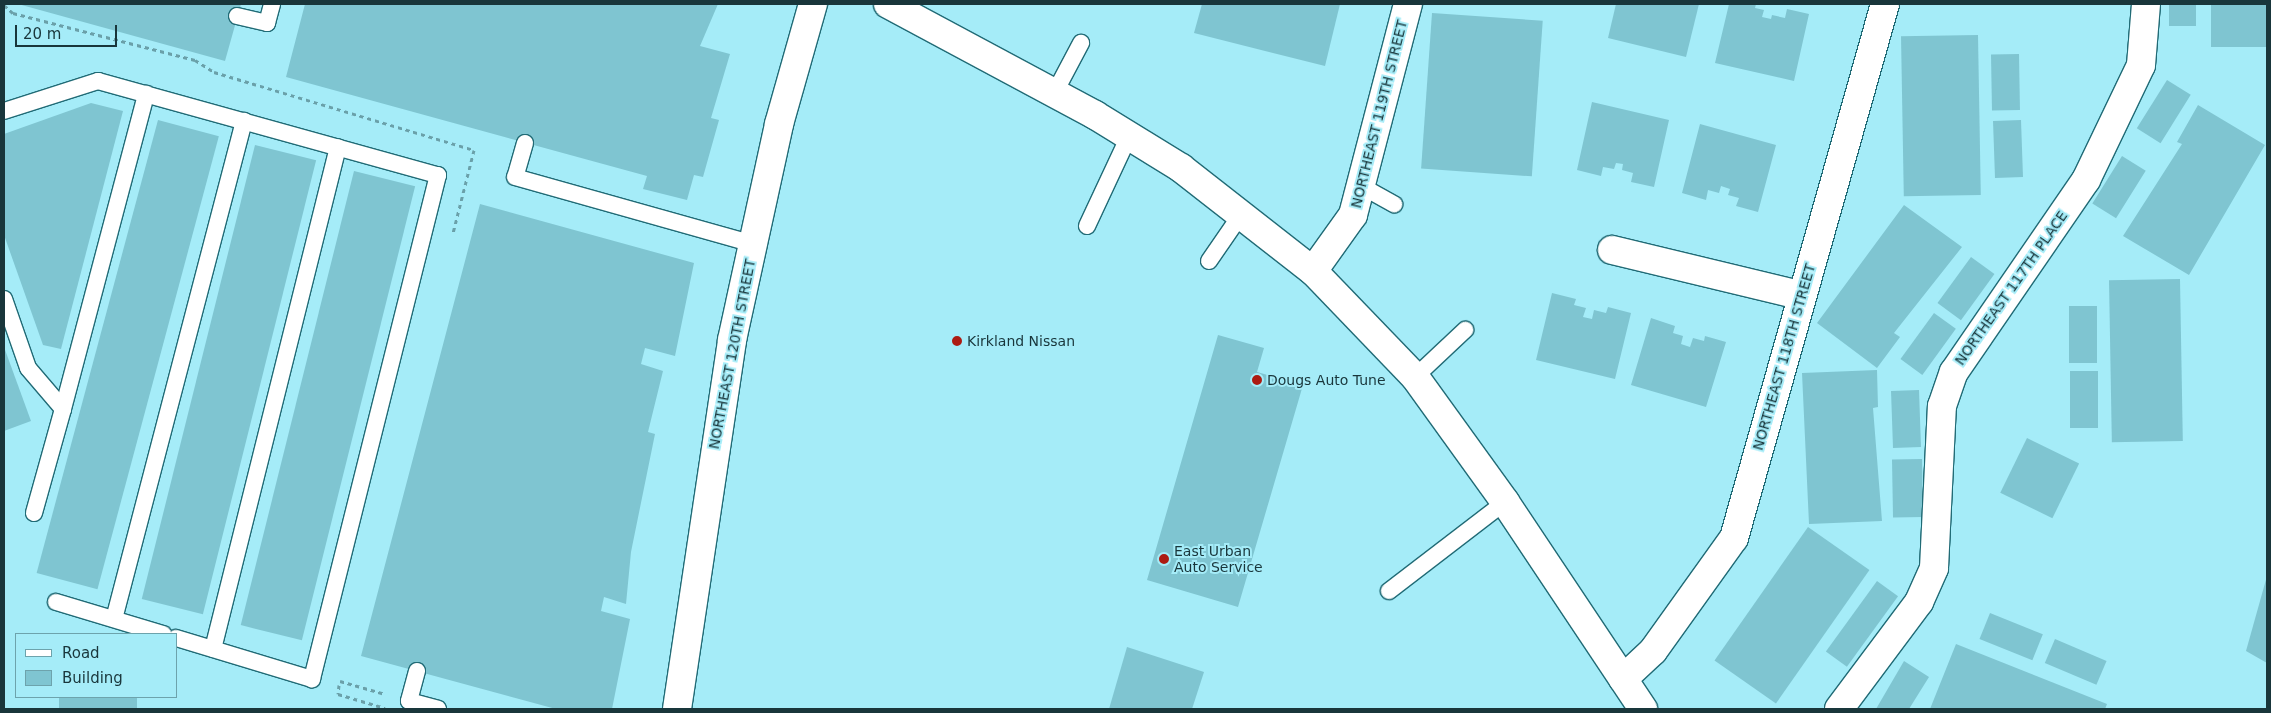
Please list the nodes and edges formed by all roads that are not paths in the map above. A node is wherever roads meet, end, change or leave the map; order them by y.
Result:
1 (272, 4) edge
2 (813, 4) edge
3 (888, 4) edge
4 (1408, 4) edge
5 (1885, 4) edge
6 (2146, 4) edge
7 (238, 16) dead end
8 (1081, 43) dead end
9 (146, 94) junction
10 (1054, 94) junction
11 (4, 112) edge
12 (244, 121) junction
13 (1129, 136) junction
14 (524, 143) dead end
15 (338, 147) junction
16 (1361, 186) junction
17 (1394, 204) dead end
18 (1242, 213) junction
19 (1087, 226) dead end
20 (753, 244) junction
21 (1612, 250) dead end
22 (1209, 261) dead end
23 (1313, 271) junction
24 (1800, 295) junction
25 (4, 299) edge
26 (1465, 330) dead end
27 (1414, 377) junction
28 (63, 410) junction
29 (1505, 502) junction
30 (34, 512) dead end
31 (1389, 591) dead end
32 (56, 602) dead end
33 (114, 619) junction
34 (160, 633) edge
35 (178, 639) edge
36 (213, 649) junction
37 (417, 671) dead end
38 (1623, 679) junction
39 (438, 709) edge
40 (677, 709) edge
41 (1643, 709) edge
42 (1840, 709) edge

1 - 7 lane
2 - 20 street, NORTHEAST 120TH STREET
3 - 10 street
4 - 16 street, NORTHEAST 119TH STREET
5 - 24 street, NORTHEAST 118TH STREET
6 - 42 street, NORTHEAST 117TH PLACE
8 - 10 lane
9 - 11 lane
9 - 12 lane
9 - 28 lane
10 - 13 street
12 - 15 lane
12 - 33 lane
13 - 18 street
13 - 19 lane
14 - 20 lane
15 - 36 lane
15 - 36 lane
16 - 17 lane
16 - 23 street, NORTHEAST 119TH STREET
18 - 22 lane
18 - 23 street
20 - 40 street, NORTHEAST 120TH STREET
21 - 24 street
23 - 27 street
24 - 38 street, NORTHEAST 118TH STREET
25 - 28 lane
26 - 27 lane
27 - 29 street
28 - 30 lane
29 - 31 lane
29 - 38 street
32 - 33 lane
33 - 34 lane
35 - 36 lane
37 - 39 lane
38 - 41 street

